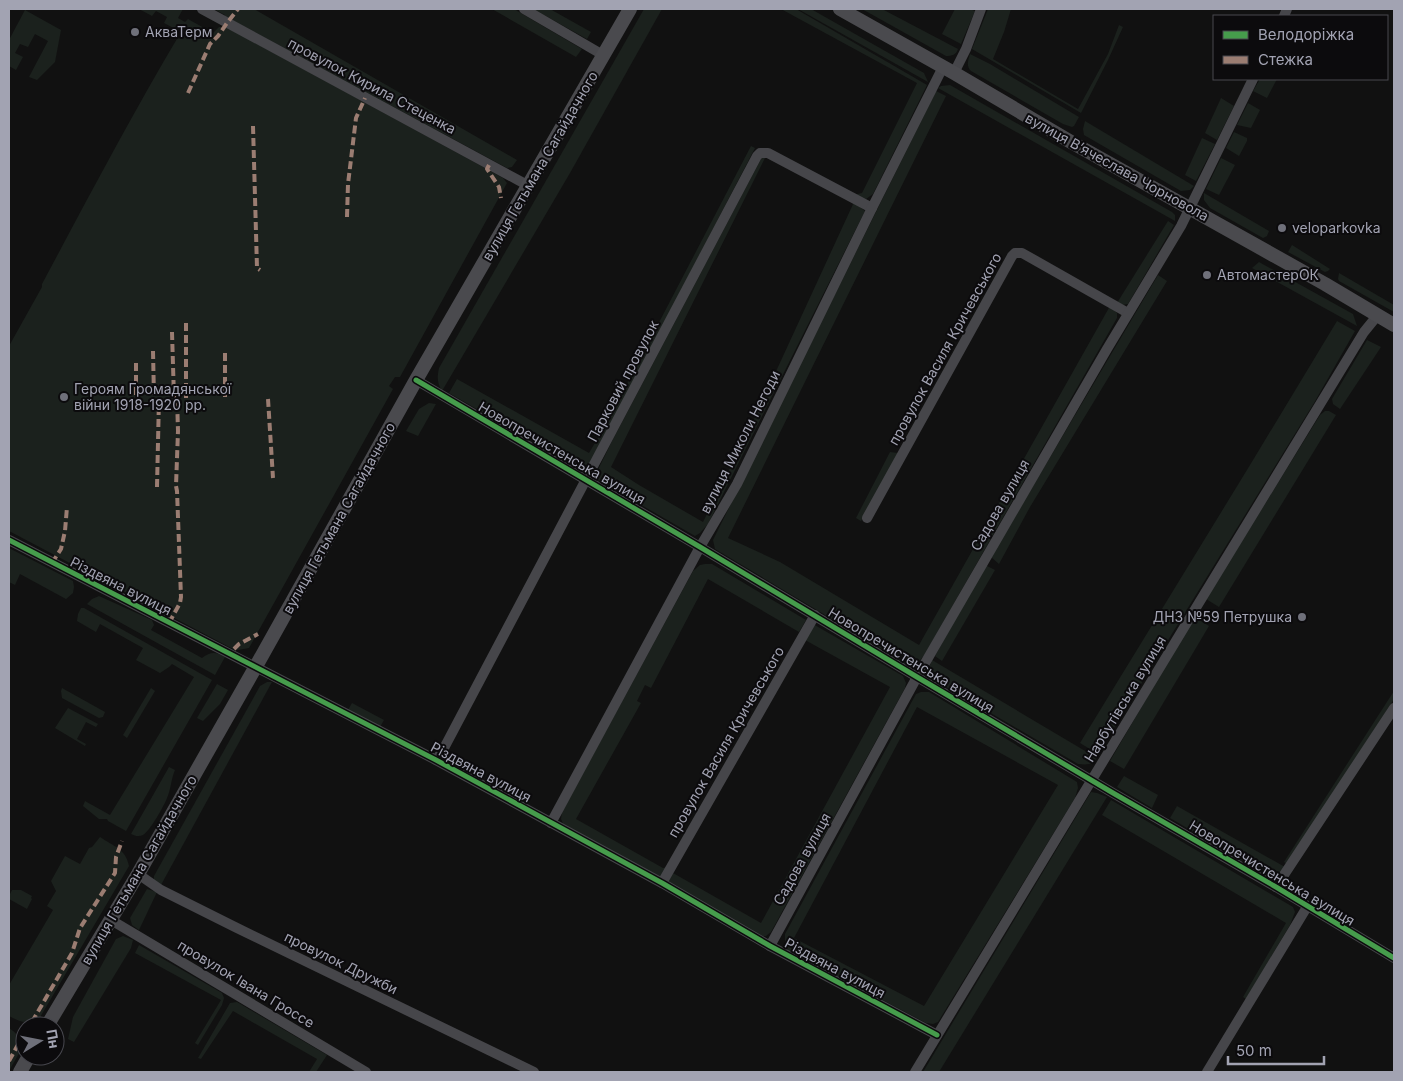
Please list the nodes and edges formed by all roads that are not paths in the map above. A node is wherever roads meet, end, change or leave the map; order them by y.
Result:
1 (202, 9) edge
2 (524, 9) edge
3 (630, 9) edge
4 (840, 9) edge
5 (981, 9) edge
6 (603, 55) junction
7 (949, 70) junction
8 (1253, 80) edge
9 (529, 186) junction
10 (1190, 207) junction
11 (872, 208) junction
12 (1128, 313) junction
13 (1377, 316) junction
14 (1394, 325) edge
15 (416, 380) junction
16 (586, 480) junction
17 (866, 518) dead end
18 (9, 540) edge
19 (700, 547) junction
20 (815, 615) junction
21 (255, 668) junction
22 (917, 677) junction
23 (1394, 708) edge
24 (436, 760) junction
25 (1092, 780) junction
26 (551, 823) junction
27 (138, 874) junction
28 (662, 883) junction
29 (1276, 887) junction
30 (1307, 907) junction
31 (111, 920) junction
32 (770, 946) junction
33 (1394, 958) edge
34 (53, 1016) edge
35 (937, 1035) junction
36 (366, 1072) edge
37 (534, 1072) edge
38 (915, 1072) edge
39 (1208, 1072) edge

1 - 9 street, провулок Кирила Стеценка
2 - 6 street
3 - 6 main road, вулиця Гетьмана Сагайдачного
4 - 7 main road, вулиця Вʼячеслава Чорновола
5 - 7 street, вулиця Миколи Негоди
6 - 9 main road, вулиця Гетьмана Сагайдачного
7 - 10 main road, вулиця Вʼячеслава Чорновола
7 - 11 street, вулиця Миколи Негоди
8 - 10 street, Садова вулиця
9 - 15 main road, вулиця Гетьмана Сагайдачного
10 - 12 street, Садова вулиця
10 - 13 main road, вулиця Вʼячеслава Чорновола
11 - 16 street, Парковий провулок
11 - 19 street, вулиця Миколи Негоди
12 - 17 street, провулок Василя Кричевського
12 - 22 street, Садова вулиця
13 - 14 main road, вулиця Вʼячеслава Чорновола
13 - 25 street, Нарбутівська вулиця
15 - 16 street, Новопречистенська вулиця
15 - 21 main road, вулиця Гетьмана Сагайдачного
16 - 19 street, Новопречистенська вулиця
16 - 24 street, Парковий провулок
18 - 21 street, Різдвяна вулиця
19 - 20 street, Новопречистенська вулиця
19 - 26 street, вулиця Миколи Негоди
20 - 22 street, Новопречистенська вулиця
20 - 28 street, провулок Василя Кричевського
21 - 24 street, Різдвяна вулиця
21 - 27 main road, вулиця Гетьмана Сагайдачного
22 - 25 street, Новопречистенська вулиця
22 - 32 street, Садова вулиця
23 - 29 street
24 - 26 street, Різдвяна вулиця
25 - 29 street, Новопречистенська вулиця
25 - 35 street, Нарбутівська вулиця
26 - 28 street, Різдвяна вулиця
27 - 31 main road, вулиця Гетьмана Сагайдачного
27 - 37 street, провулок Дружби
28 - 32 street, Різдвяна вулиця
29 - 30 street, Новопречистенська вулиця
30 - 33 street, Новопречистенська вулиця
30 - 39 street
31 - 34 main road, вулиця Гетьмана Сагайдачного
31 - 36 street, провулок Івана Гроссе
32 - 35 street, Різдвяна вулиця
35 - 38 street, Нарбутівська вулиця

